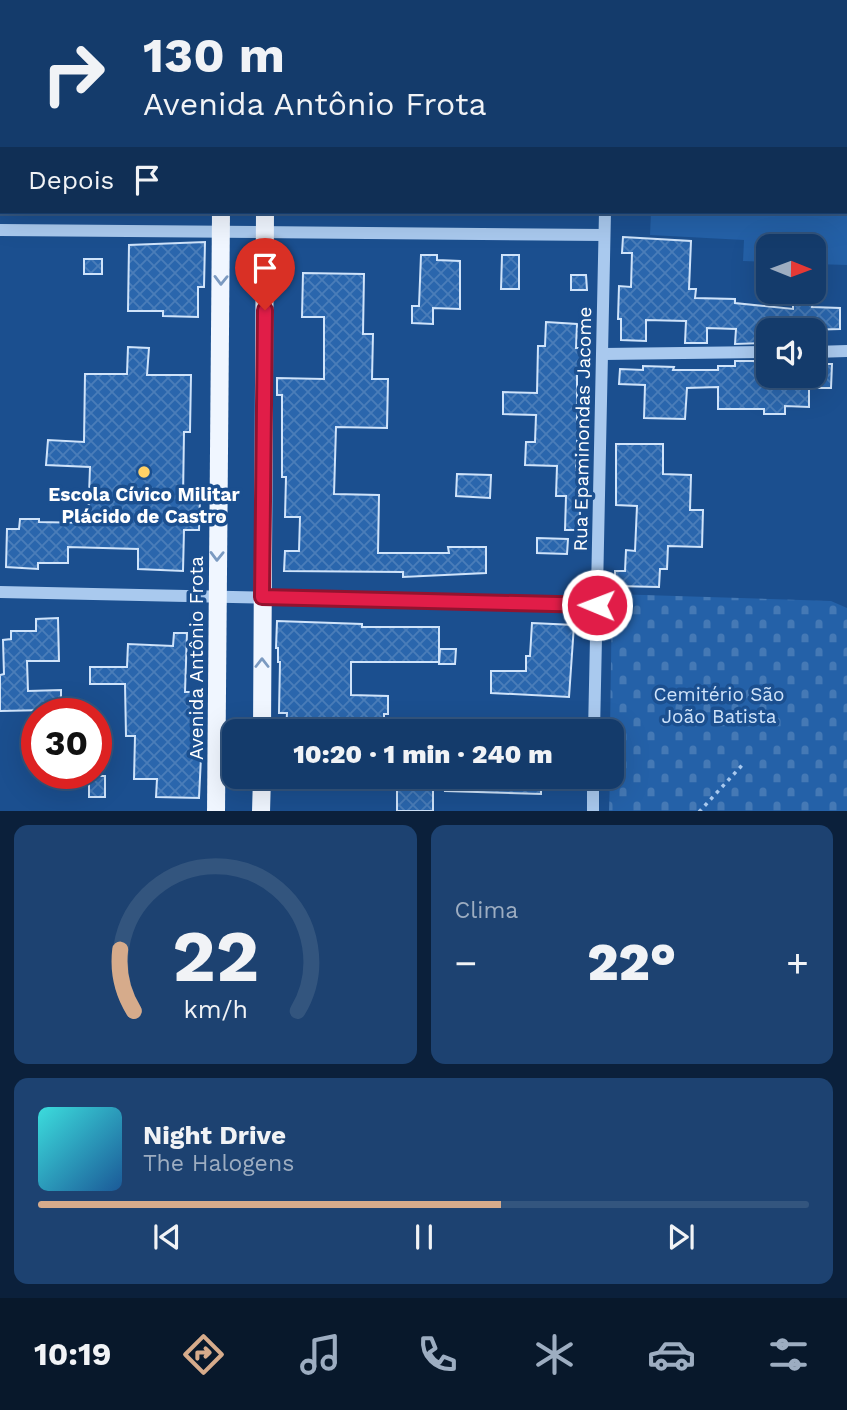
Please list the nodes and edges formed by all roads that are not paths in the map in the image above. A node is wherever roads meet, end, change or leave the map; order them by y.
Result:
1 (221, 214) edge
2 (265, 214) edge
3 (605, 214) edge
4 (0, 230) edge
5 (221, 232) junction
6 (265, 232) junction
7 (604, 235) junction
8 (847, 351) edge
9 (756, 352) edge
10 (826, 352) edge
11 (603, 354) junction
12 (0, 592) edge
13 (217, 597) junction
14 (262, 597) junction
15 (597, 605) junction
16 (262, 719) edge
17 (594, 719) edge
18 (262, 789) edge
19 (593, 789) edge
20 (216, 811) edge
21 (261, 811) edge
22 (593, 811) edge

1 - 5 main road, Avenida Antônio Frota
2 - 6 main road
3 - 7 street, Rua Epaminondas Jacome
4 - 5 street
5 - 6 street
5 -> 13 main road, Avenida Antônio Frota
6 - 7 street
6 - 14 main road
7 - 11 street, Rua Epaminondas Jacome
8 - 10 street
9 - 11 street
11 - 15 street, Rua Epaminondas Jacome
12 - 13 street
13 - 14 street
13 - 20 main road, Avenida Antônio Frota
14 - 15 street
16 -> 14 main road
15 - 17 street, Rua Epaminondas Jacome
18 - 21 main road
19 - 22 street

